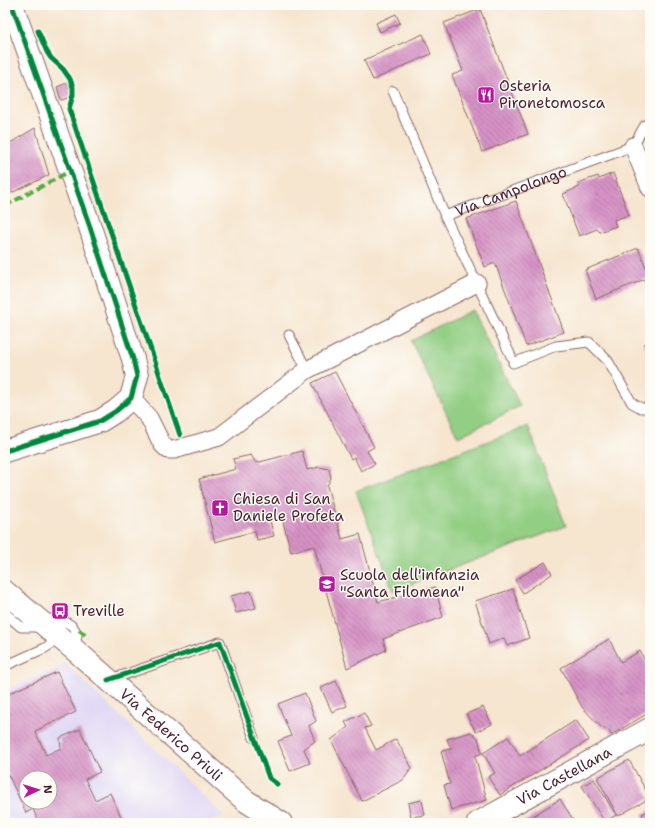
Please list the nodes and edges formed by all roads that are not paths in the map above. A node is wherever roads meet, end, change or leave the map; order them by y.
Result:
1 (12, 5) edge
2 (393, 91) dead end
3 (650, 124) edge
4 (633, 146) junction
5 (650, 188) edge
6 (445, 216) junction
7 (477, 283) junction
8 (289, 335) dead end
9 (307, 370) junction
10 (131, 398) junction
11 (650, 408) edge
12 (5, 451) edge
13 (5, 592) edge
14 (5, 614) edge
15 (54, 633) junction
16 (5, 666) edge
17 (108, 680) junction
18 (650, 729) edge
19 (254, 738) dead end
20 (246, 801) junction
21 (262, 823) edge
22 (281, 823) edge
23 (478, 823) edge

1 - 10 street
2 - 6 lane
3 - 4 lane
4 - 5 street
4 - 6 lane, Via Campolongo
6 - 7 lane, Via Campolongo
7 - 9 street
7 - 11 lane, Via Campolongo
8 - 9 lane
9 - 10 street
10 - 12 street
13 - 15 street, Via Federico Priuli
14 - 15 lane
15 - 16 lane
15 - 17 street, Via Federico Priuli
17 - 19 lane
17 - 20 street, Via Federico Priuli
18 - 23 street, Via Castellana
20 - 21 street
20 - 22 street

